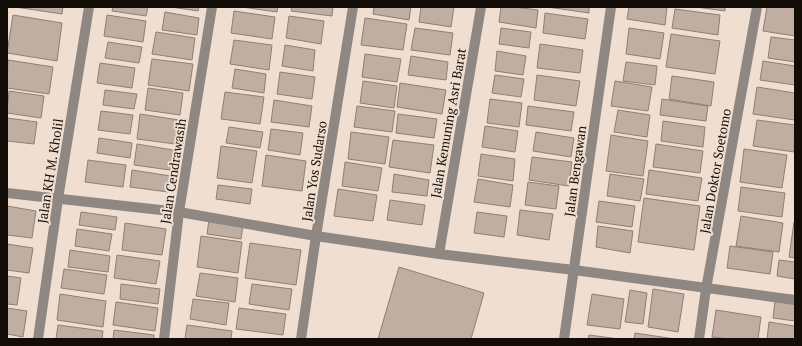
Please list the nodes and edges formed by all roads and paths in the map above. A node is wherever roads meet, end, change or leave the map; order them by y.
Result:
1 (89, 7) edge
2 (212, 7) edge
3 (353, 7) edge
4 (481, 7) edge
5 (611, 7) edge
6 (757, 7) edge
7 (7, 193) edge
8 (58, 199) junction
9 (179, 212) junction
10 (316, 236) junction
11 (440, 249) junction
12 (574, 270) junction
13 (706, 289) junction
14 (795, 300) edge
15 (38, 339) edge
16 (164, 339) edge
17 (301, 339) edge
18 (564, 339) edge
19 (699, 339) edge

1 - 8 street, Jalan KH M. Kholil
2 - 9 street, Jalan Cendrawasih
3 - 10 street, Jalan Yos Sudarso
4 - 11 street, Jalan Kemuning Asri Barat
5 - 12 street, Jalan Bengawan
6 - 13 street, Jalan Doktor Soetomo
7 - 8 street
8 - 9 street
8 - 15 street, Jalan KH M. Kholil
9 - 10 street
9 - 16 street, Jalan Cendrawasih
10 - 11 street
10 - 17 street, Jalan Yos Sudarso
11 - 12 street
12 - 13 street
12 - 18 street, Jalan Bengawan
13 - 14 street
13 - 19 street, Jalan Doktor Soetomo

